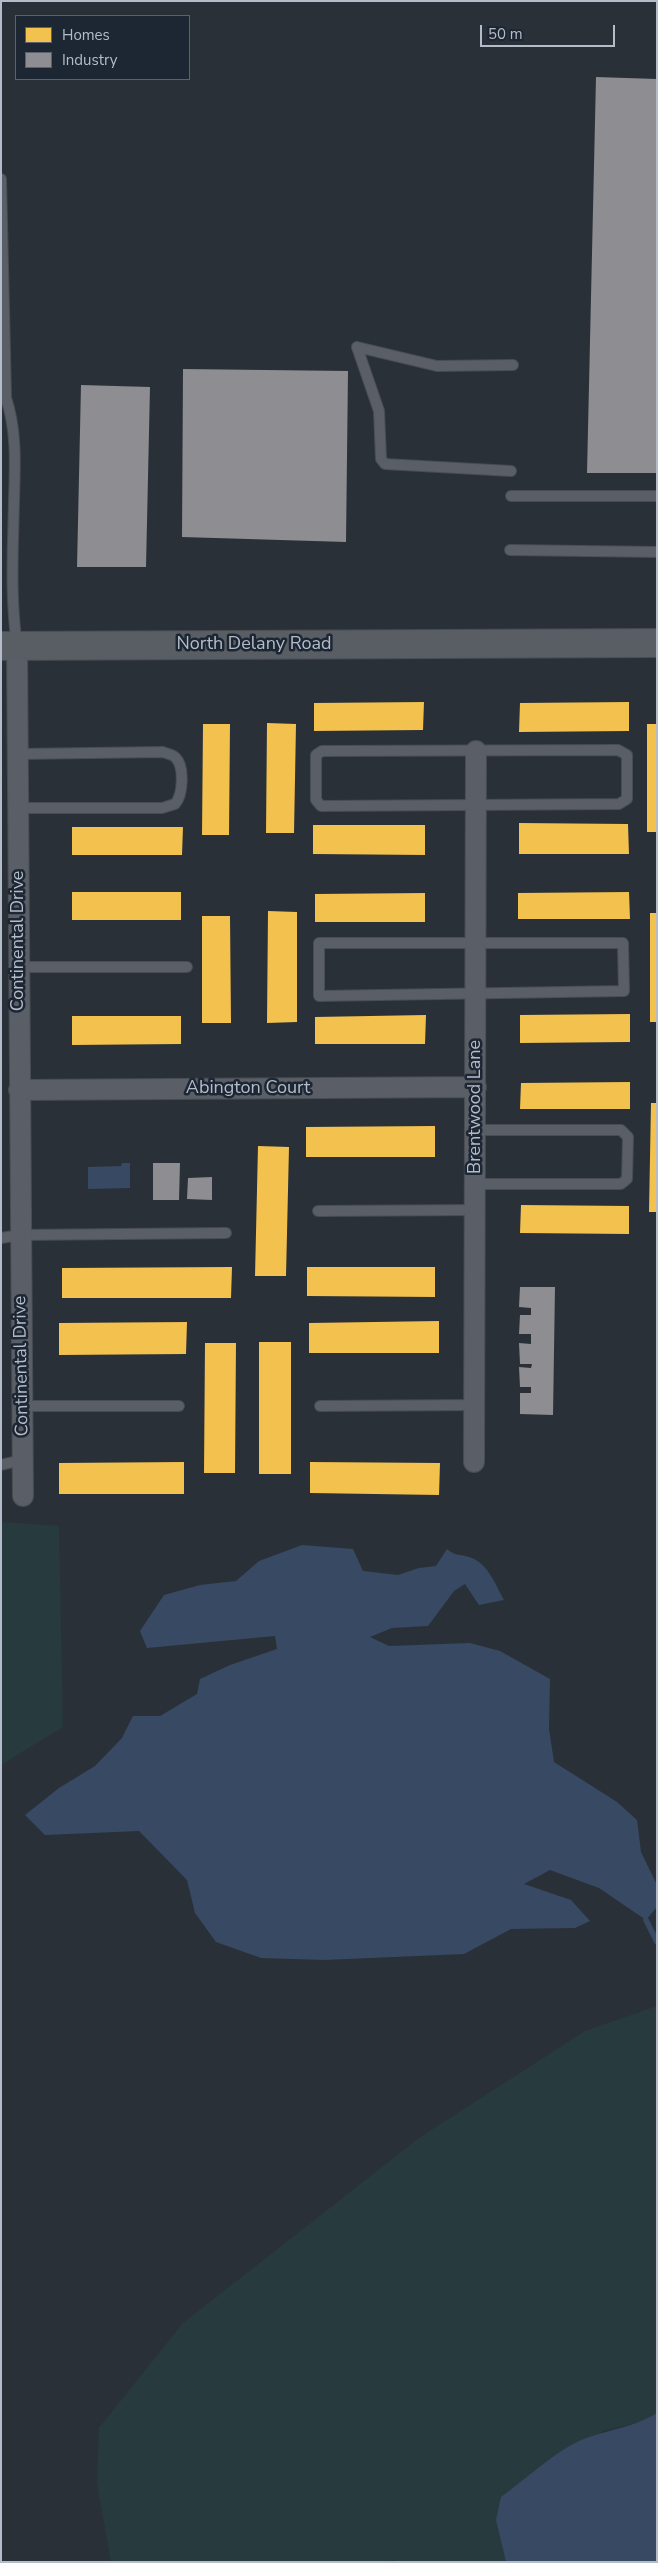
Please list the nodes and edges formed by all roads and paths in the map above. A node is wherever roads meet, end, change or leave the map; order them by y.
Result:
1 (1, 179) edge
2 (3, 329) edge
3 (513, 365) dead end
4 (511, 471) dead end
5 (510, 496) dead end
6 (657, 496) edge
7 (510, 550) dead end
8 (657, 552) edge
9 (657, 644) edge
10 (9, 646) edge
11 (476, 751) junction
12 (18, 754) junction
13 (476, 806) junction
14 (18, 808) junction
15 (476, 943) junction
16 (19, 967) junction
17 (187, 967) dead end
18 (476, 995) junction
19 (476, 1087) junction
20 (19, 1090) junction
21 (476, 1130) junction
22 (476, 1184) junction
23 (476, 1210) junction
24 (318, 1211) dead end
25 (226, 1233) dead end
26 (11, 1237) edge
27 (475, 1405) junction
28 (22, 1406) junction
29 (179, 1406) dead end
30 (320, 1406) dead end
31 (22, 1460) junction
32 (474, 1462) dead end
33 (1, 1465) edge
34 (22, 1496) dead end

1 - 2 lane
2 - 10 lane
3 - 4 lane
5 - 6 lane
7 - 8 lane
9 - 10 street, North Delany Road
10 - 12 street, Continental Drive
11 - 13 street, Brentwood Lane
11 - 13 lane
11 - 13 lane
12 - 14 street, Continental Drive
12 - 14 lane
13 - 15 street, Brentwood Lane
14 - 16 street, Continental Drive
15 - 18 street, Brentwood Lane
15 - 18 lane
15 - 18 lane
16 - 17 lane
16 - 20 street, Continental Drive
18 - 19 street, Brentwood Lane
19 - 20 street, Abington Court
19 - 21 street, Brentwood Lane
20 - 26 street, Continental Drive
21 - 22 street, Brentwood Lane
21 - 22 lane
22 - 23 street, Brentwood Lane
23 - 24 lane
23 - 27 street, Brentwood Lane
25 - 26 lane
26 - 28 street, Continental Drive
27 - 30 lane
27 - 32 street, Brentwood Lane
28 - 29 lane
28 - 31 street, Continental Drive
31 - 33 lane
31 - 34 street, Continental Drive

